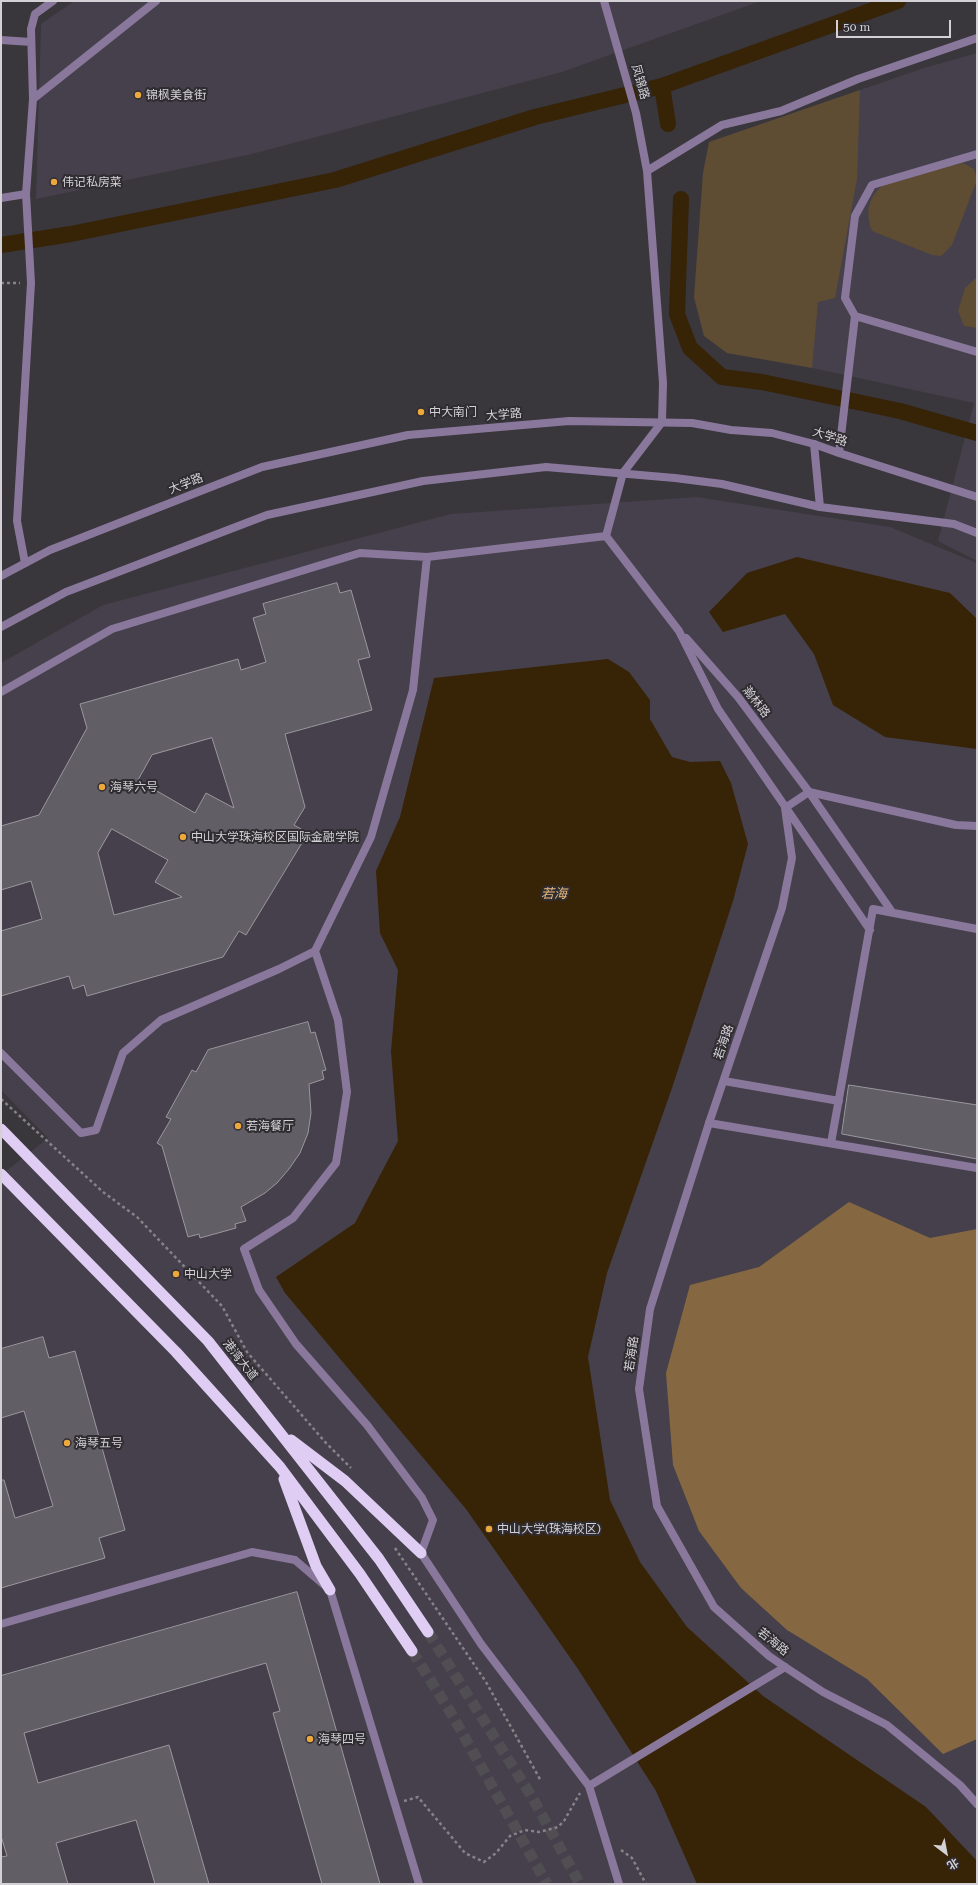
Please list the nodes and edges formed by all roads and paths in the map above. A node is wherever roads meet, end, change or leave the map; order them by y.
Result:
1 (53, 1) edge
2 (156, 1) edge
3 (604, 1) edge
4 (977, 38) edge
5 (1, 40) edge
6 (31, 42) junction
7 (33, 99) junction
8 (977, 154) edge
9 (647, 171) junction
10 (26, 194) junction
11 (1, 198) edge
12 (31, 282) junction
13 (1, 283) edge
14 (855, 316) junction
15 (977, 352) edge
16 (662, 422) junction
17 (814, 444) junction
18 (839, 452) junction
19 (623, 473) junction
20 (977, 497) edge
21 (820, 507) junction
22 (977, 533) edge
23 (606, 536) junction
24 (427, 557) junction
25 (25, 563) junction
26 (1, 576) edge
27 (1, 627) edge
28 (679, 630) junction
29 (1, 692) edge
30 (809, 792) junction
31 (785, 808) junction
32 (977, 826) edge
33 (892, 912) junction
34 (977, 929) edge
35 (870, 930) junction
36 (315, 952) junction
37 (1, 1053) edge
38 (724, 1081) junction
39 (1, 1099) edge
40 (839, 1102) junction
41 (709, 1123) junction
42 (1, 1129) edge
43 (831, 1144) junction
44 (977, 1168) edge
45 (1, 1174) edge
46 (278, 1430) junction
47 (280, 1467) junction
48 (354, 1470) dead end
49 (396, 1529) junction
50 (421, 1553) junction
51 (330, 1590) junction
52 (1, 1624) edge
53 (428, 1632) tunnel mouth
54 (412, 1651) tunnel mouth
55 (785, 1667) junction
56 (541, 1781) dead end
57 (589, 1786) junction
58 (976, 1802) edge
59 (394, 1803) junction
60 (604, 1837) junction
61 (419, 1884) edge
62 (619, 1884) edge
63 (646, 1884) edge

1 - 6 street
2 - 7 street
3 - 9 street, 凤锦路
4 - 9 street
5 - 6 street
6 - 7 street
7 - 10 street
8 - 14 street
9 - 16 street, 凤锦路
10 - 11 street
10 - 12 street
12 - 13 path
12 - 25 street
14 - 15 street
14 - 18 street
16 - 17 street, 大学路
16 - 19 street
16 - 25 street, 大学路
17 - 18 street, 大学路
17 - 21 street
18 - 20 street, 大学路
19 - 21 street
19 - 23 street
19 - 27 street
21 - 22 street
23 - 24 street
23 - 28 street
24 - 29 street
24 - 36 street
25 - 26 street, 大学路
28 - 30 street, 瀚林路
28 - 31 street
30 - 31 street
30 - 32 street
30 - 33 street, 瀚林路
31 - 35 street
31 - 38 street, 若海路
33 - 34 street
33 - 35 street
35 - 40 street
36 - 37 street
36 - 50 street
38 - 40 street
38 - 41 street, 若海路
39 - 48 path
40 - 43 street
41 - 43 street
41 - 55 street, 若海路
42 - 46 highway, 港湾大道
43 - 44 street
45 - 47 highway
46 - 49 highway
46 - 53 highway, 港湾大道
47 - 51 highway
47 - 54 highway
49 - 50 highway
49 - 56 path
50 - 57 street
51 - 52 street
51 - 59 street
55 - 57 street
55 - 58 street, 若海路
57 - 59 path
57 - 60 street
59 - 61 street
60 - 62 street
60 - 63 path

